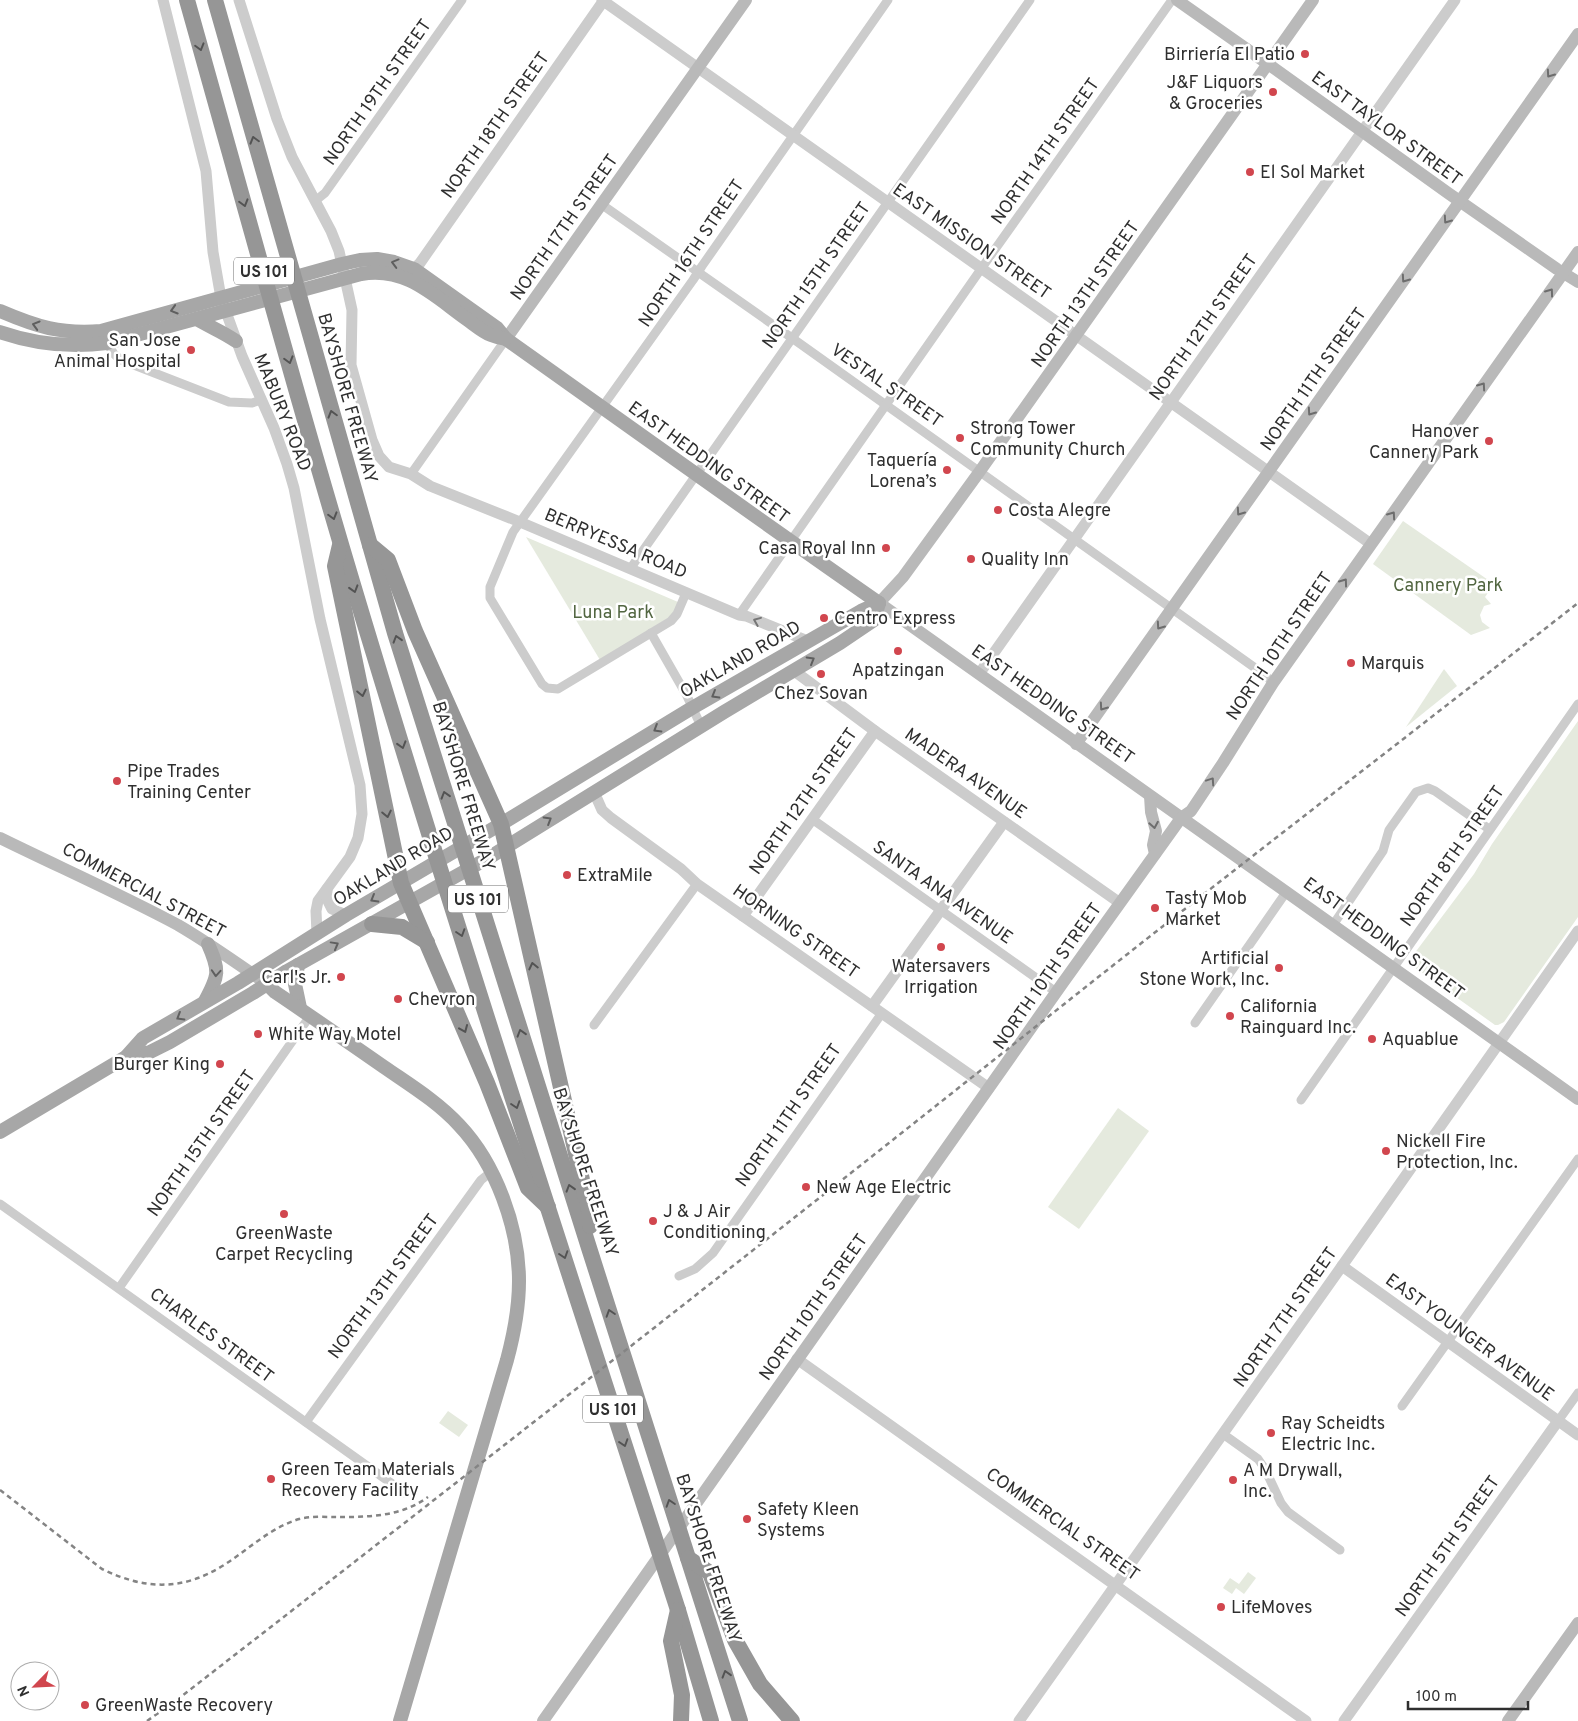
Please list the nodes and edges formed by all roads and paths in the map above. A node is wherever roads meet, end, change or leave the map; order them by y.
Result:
1 (163, 0) edge
2 (187, 0) edge
3 (215, 0) edge
4 (239, 0) edge
5 (462, 0) edge
6 (603, 0) edge
7 (746, 0) edge
8 (888, 0) edge
9 (1030, 0) edge
10 (1172, 0) edge
11 (1177, 0) edge
12 (1313, 0) edge
13 (1455, 0) edge
14 (1578, 34) edge
15 (1268, 64) junction
16 (698, 68) junction
17 (1362, 131) junction
18 (792, 135) junction
19 (315, 201) junction
20 (1460, 201) junction
21 (887, 202) junction
22 (602, 204) junction
23 (1578, 252) edge
24 (342, 264) junction
25 (414, 269) junction
26 (981, 269) junction
27 (1563, 272) junction
28 (698, 273) junction
29 (345, 278) junction
30 (319, 279) junction
31 (1578, 282) edge
32 (221, 298) junction
33 (0, 311) edge
34 (226, 311) junction
35 (196, 319) junction
36 (0, 332) edge
37 (1076, 336) junction
38 (792, 338) junction
39 (506, 339) junction
40 (236, 341) junction
41 (107, 343) junction
42 (261, 400) junction
43 (1171, 402) junction
44 (886, 405) junction
45 (602, 409) junction
46 (980, 471) junction
47 (1269, 472) junction
48 (412, 474) junction
49 (695, 475) junction
50 (520, 522) junction
51 (1074, 538) junction
52 (789, 542) junction
53 (340, 543) junction
54 (1371, 544) junction
55 (370, 545) junction
56 (630, 569) junction
57 (686, 593) junction
58 (879, 603) junction
59 (1172, 608) junction
60 (739, 615) junction
61 (651, 634) junction
62 (808, 641) junction
63 (793, 670) junction
64 (979, 674) junction
65 (1273, 683) junction
66 (1578, 704) edge
67 (692, 708) junction
68 (701, 726) junction
69 (875, 731) junction
70 (1076, 744) junction
71 (594, 792) junction
72 (1150, 796) junction
73 (1181, 818) junction
74 (812, 819) junction
75 (1004, 822) junction
76 (500, 824) junction
77 (1489, 829) junction
78 (0, 838) edge
79 (507, 846) junction
80 (1155, 854) junction
81 (405, 880) junction
82 (697, 884) junction
83 (327, 889) junction
84 (1287, 891) junction
85 (413, 900) junction
86 (1120, 903) junction
87 (941, 911) junction
88 (346, 915) junction
89 (743, 916) junction
90 (372, 924) junction
91 (1333, 924) junction
92 (1578, 931) edge
93 (317, 934) junction
94 (427, 942) junction
95 (208, 944) junction
96 (298, 966) junction
97 (1394, 967) junction
98 (251, 973) junction
99 (267, 984) junction
100 (1056, 992) junction
101 (205, 1002) junction
102 (877, 1010) junction
103 (305, 1012) junction
104 (1195, 1023) dead end
105 (594, 1025) dead end
106 (1499, 1043) junction
107 (126, 1057) junction
108 (989, 1088) junction
109 (1578, 1099) edge
110 (1301, 1100) dead end
111 (0, 1132) edge
112 (1578, 1160) edge
113 (491, 1172) junction
114 (0, 1204) edge
115 (549, 1208) junction
116 (590, 1251) junction
117 (1342, 1266) junction
118 (679, 1276) dead end
119 (119, 1288) junction
120 (1447, 1342) junction
121 (797, 1359) junction
122 (1578, 1393) edge
123 (1402, 1406) dead end
124 (1558, 1421) junction
125 (306, 1422) junction
126 (1223, 1434) junction
127 (1578, 1435) edge
128 (405, 1493) dead end
129 (1340, 1550) dead end
130 (688, 1558) junction
131 (1116, 1585) junction
132 (678, 1610) junction
133 (1578, 1623) edge
134 (400, 1721) edge
135 (543, 1721) edge
136 (681, 1721) edge
137 (711, 1721) edge
138 (740, 1721) edge
139 (792, 1721) edge
140 (1019, 1721) edge
141 (1306, 1721) edge
142 (1344, 1721) edge
143 (1508, 1721) edge

1 - 32 street, MABURY ROAD
2 -> 53 highway, US 101
55 -> 3 highway, BAYSHORE FREEWAY / US 101
4 - 19 street, BERRYESSA ROAD
5 - 19 street, NORTH 19TH STREET
6 - 16 street, EAST MISSION STREET
6 - 25 street, NORTH 18TH STREET
7 - 16 main road, NORTH 17TH STREET
8 - 18 street, NORTH 16TH STREET
9 - 21 street, NORTH 15TH STREET
10 - 26 street, NORTH 14TH STREET
11 - 15 main road, EAST TAYLOR STREET
12 - 15 main road, NORTH 13TH STREET
13 - 17 street, NORTH 12TH STREET
14 -> 20 main road, NORTH 11TH STREET
15 - 17 main road, EAST TAYLOR STREET
15 - 37 main road, NORTH 13TH STREET
16 - 18 street, EAST MISSION STREET
16 - 22 main road, NORTH 17TH STREET
17 - 20 main road, EAST TAYLOR STREET
17 - 43 street, NORTH 12TH STREET
18 - 21 street, EAST MISSION STREET
18 - 28 street, NORTH 16TH STREET
19 - 24 street, BERRYESSA ROAD
20 - 27 main road, EAST TAYLOR STREET
20 -> 47 main road, NORTH 11TH STREET
21 - 26 street, EAST MISSION STREET
21 - 38 street, NORTH 15TH STREET
22 - 28 street, VESTAL STREET
22 - 39 main road, NORTH 17TH STREET
23 - 27 main road, NORTH 10TH STREET
25 -> 24 main road, EAST HEDDING STREET
24 - 29 street, BERRYESSA ROAD
24 - 30 main road, EAST HEDDING STREET
25 - 39 main road, EAST HEDDING STREET
26 - 37 street, EAST MISSION STREET
26 - 44 street, NORTH 14TH STREET
27 - 31 main road, EAST TAYLOR STREET
54 -> 27 main road, NORTH 10TH STREET
28 - 38 street, VESTAL STREET
28 - 45 street, NORTH 16TH STREET
29 - 30 main road, EAST HEDDING STREET
29 - 39 main road, EAST HEDDING STREET
29 - 48 street, BERRYESSA ROAD
30 - 32 main road, EAST HEDDING STREET
30 - 34 main road, EAST HEDDING STREET
32 -> 33 main road
32 - 34 street, MABURY ROAD
34 - 35 main road
34 - 40 street, MABURY ROAD
35 - 40 main road
35 - 41 main road
36 - 41 main road
37 - 43 street, EAST MISSION STREET
37 - 46 main road, NORTH 13TH STREET
38 - 44 street, VESTAL STREET
38 - 49 street, NORTH 15TH STREET
39 - 45 main road, EAST HEDDING STREET
39 - 48 street, NORTH 17TH STREET
40 - 42 street, MABURY ROAD
41 - 42 street
42 - 83 street, MABURY ROAD
43 - 47 street, EAST MISSION STREET
43 - 51 street, NORTH 12TH STREET
44 - 46 street, VESTAL STREET
44 - 52 street, NORTH 14TH STREET
45 - 49 main road, EAST HEDDING STREET
45 - 50 street, NORTH 16TH STREET
46 - 51 street, VESTAL STREET
46 - 58 main road, NORTH 13TH STREET
47 - 54 street, EAST MISSION STREET
47 -> 59 main road, NORTH 11TH STREET
48 - 50 street, BERRYESSA ROAD
49 - 52 main road, EAST HEDDING STREET
49 - 56 street, NORTH 15TH STREET
50 - 56 street, BERRYESSA ROAD
50 - 61 street, NORTH 16TH STREET
51 - 59 street, VESTAL STREET
51 - 64 street, NORTH 12TH STREET
52 - 58 main road, EAST HEDDING STREET
52 - 60 street, NORTH 14TH STREET
53 -> 81 highway
53 -> 115 highway, US 101
65 -> 54 main road, NORTH 10TH STREET
55 - 76 highway
116 -> 55 highway, BAYSHORE FREEWAY / US 101
56 - 57 street, BERRYESSA ROAD
57 - 60 street, BERRYESSA ROAD
57 - 61 street, NORTH 16TH STREET
58 - 62 main road, OAKLAND ROAD
63 -> 58 main road, OAKLAND ROAD
58 - 64 main road, EAST HEDDING STREET
59 - 65 street, VESTAL STREET
59 -> 70 main road, NORTH 11TH STREET
62 -> 60 street, BERRYESSA ROAD
61 - 67 street
62 -> 67 main road, OAKLAND ROAD
63 - 68 main road, OAKLAND ROAD
63 - 69 street, MADERA AVENUE
64 - 70 main road, EAST HEDDING STREET
73 -> 65 main road, NORTH 10TH STREET
66 - 77 street, NORTH 8TH STREET
67 - 68 street
67 -> 76 main road, OAKLAND ROAD
68 - 71 main road, OAKLAND ROAD
69 - 74 street, NORTH 12TH STREET
69 - 75 street, MADERA AVENUE
70 - 72 main road, EAST HEDDING STREET
79 -> 71 main road, OAKLAND ROAD
71 - 82 street, HORNING STREET
72 - 73 main road, EAST HEDDING STREET
72 -> 80 main road
73 - 80 main road, NORTH 10TH STREET
73 - 84 main road, EAST HEDDING STREET
74 - 87 street, SANTA ANA AVENUE
74 - 89 street, NORTH 12TH STREET
75 - 86 street, MADERA AVENUE
75 - 87 street, NORTH 11TH STREET
76 - 79 highway
76 - 81 main road, OAKLAND ROAD
77 - 91 street
77 - 97 street, NORTH 8TH STREET
78 - 95 main road, COMMERCIAL STREET
79 - 85 main road, OAKLAND ROAD
116 -> 79 highway
80 - 86 main road, NORTH 10TH STREET
81 - 85 highway
81 -> 88 main road, OAKLAND ROAD
82 - 89 street, HORNING STREET
82 - 105 street
83 - 88 street
83 - 93 street, MABURY ROAD
84 - 91 main road, EAST HEDDING STREET
84 - 104 street
85 - 90 main road, OAKLAND ROAD
85 - 94 highway
86 - 100 main road, NORTH 10TH STREET
87 - 100 street, SANTA ANA AVENUE
87 - 102 street, NORTH 11TH STREET
88 - 93 main road, OAKLAND ROAD
89 - 102 street, HORNING STREET
90 - 94 highway
96 -> 90 main road, OAKLAND ROAD
91 - 97 main road, EAST HEDDING STREET
92 - 106 street, NORTH 7TH STREET
93 - 98 main road, OAKLAND ROAD
94 -> 115 highway
95 - 98 main road, COMMERCIAL STREET
95 -> 101 main road
96 - 99 main road, OAKLAND ROAD
96 - 103 main road
97 - 106 main road, EAST HEDDING STREET
97 - 110 street, NORTH 8TH STREET
98 - 99 main road, COMMERCIAL STREET
98 - 101 main road, OAKLAND ROAD
99 - 103 main road, COMMERCIAL STREET
99 - 107 main road, OAKLAND ROAD
100 - 108 main road, NORTH 10TH STREET
101 -> 107 main road, OAKLAND ROAD
102 - 108 street, HORNING STREET
102 - 118 street, NORTH 11TH STREET
103 - 113 main road, COMMERCIAL STREET
103 - 119 street, NORTH 15TH STREET
106 - 109 main road, EAST HEDDING STREET
106 - 117 street, NORTH 7TH STREET
107 - 111 main road, OAKLAND ROAD
108 - 121 main road, NORTH 10TH STREET
112 - 120 street
113 - 125 street, NORTH 13TH STREET
113 - 134 main road, COMMERCIAL STREET
114 - 119 street, CHARLES STREET
115 -> 132 highway, US 101
130 -> 116 highway, BAYSHORE FREEWAY / US 101
117 - 120 street, EAST YOUNGER AVENUE
117 - 126 street, NORTH 7TH STREET
119 - 125 street, CHARLES STREET
120 - 123 street
120 - 124 street, EAST YOUNGER AVENUE
121 - 131 street, COMMERCIAL STREET
121 - 135 main road, NORTH 10TH STREET
122 - 124 street, NORTH 5TH STREET
124 - 127 street, EAST YOUNGER AVENUE
124 - 142 street, NORTH 5TH STREET
125 - 128 street, CHARLES STREET
126 - 129 street
126 - 131 street, NORTH 7TH STREET
138 -> 130 highway, BAYSHORE FREEWAY / US 101
130 - 139 highway
131 - 140 street, NORTH 7TH STREET
131 - 141 street, COMMERCIAL STREET
132 - 136 highway
132 - 137 highway, US 101
133 - 143 main road

